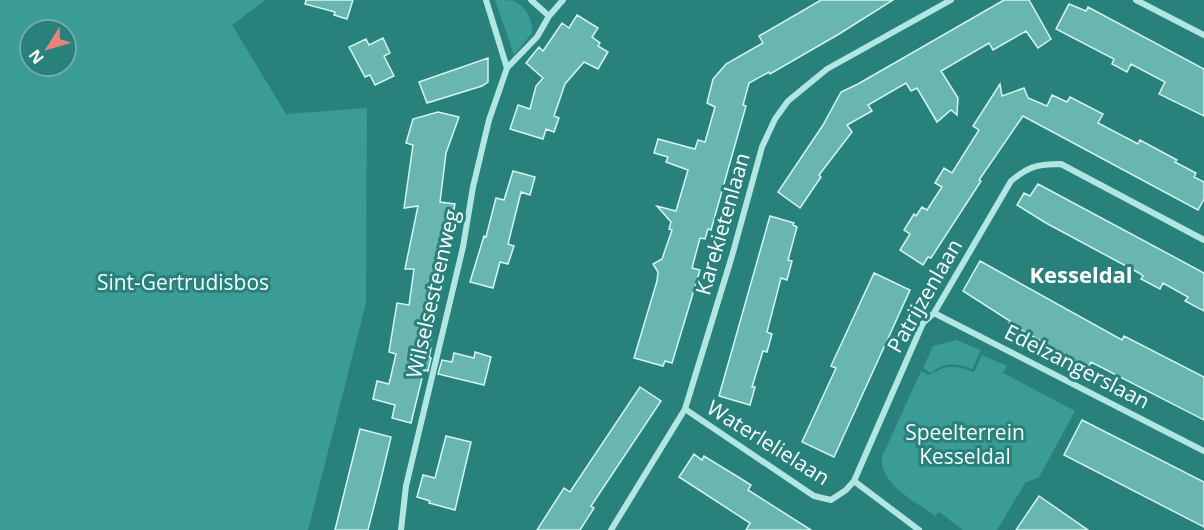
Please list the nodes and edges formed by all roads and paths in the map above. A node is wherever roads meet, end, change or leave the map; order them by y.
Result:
1 (486, 0) edge
2 (531, 0) edge
3 (563, 0) edge
4 (951, 0) edge
5 (1136, 0) edge
6 (549, 15) junction
7 (1204, 35) edge
8 (507, 68) junction
9 (1204, 240) edge
10 (934, 312) junction
11 (685, 409) junction
12 (1204, 451) edge
13 (854, 481) junction
14 (401, 530) edge
15 (611, 530) edge
16 (919, 530) edge

1 - 8 street
2 - 6 street
3 - 6 street, Wilselsesteenweg
4 - 11 street, Karekietenlaan
5 - 7 street
6 - 8 street, Wilselsesteenweg
8 - 14 street, Wilselsesteenweg
9 - 10 street, Patrijzenlaan
10 - 12 street, Edelzangerslaan
10 - 13 street, Patrijzenlaan
11 - 13 street, Waterlelielaan
11 - 15 street, Karekietenlaan
13 - 16 street, Waterlelielaan

